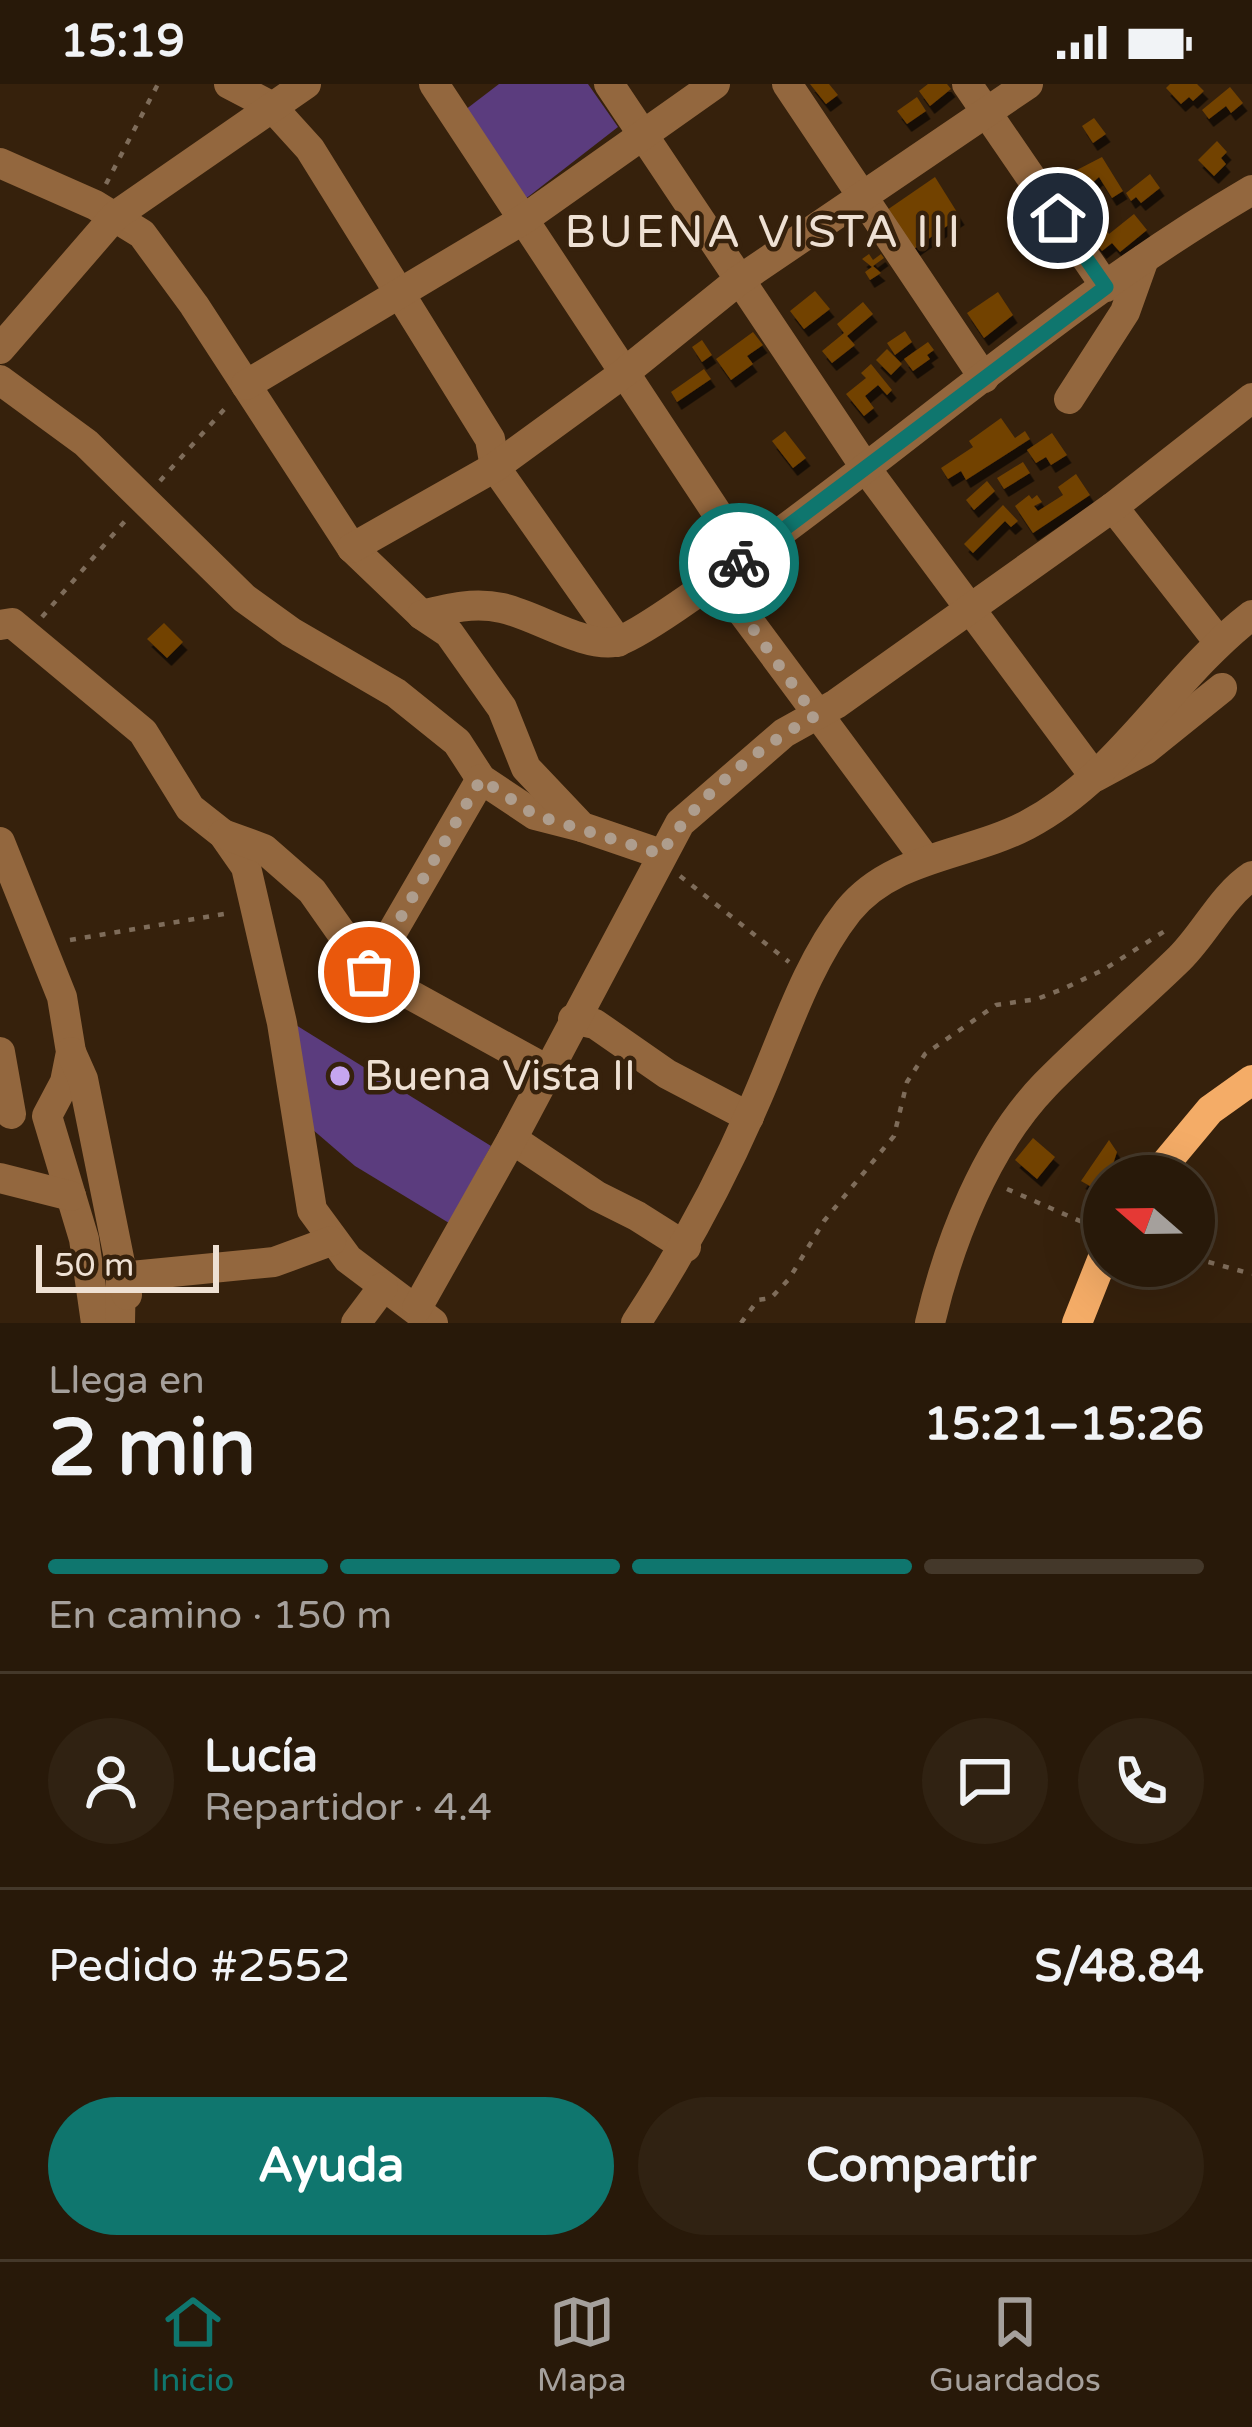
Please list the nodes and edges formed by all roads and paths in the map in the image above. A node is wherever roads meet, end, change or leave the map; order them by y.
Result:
1 (158, 84) edge
2 (229, 84) edge
3 (306, 84) edge
4 (434, 84) edge
5 (609, 84) edge
6 (715, 84) edge
7 (787, 84) edge
8 (967, 84) edge
9 (1028, 84) edge
10 (271, 106) junction
11 (987, 113) junction
12 (644, 136) junction
13 (0, 163) edge
14 (1252, 190) edge
15 (861, 195) junction
16 (105, 210) junction
17 (524, 219) junction
18 (1144, 260) junction
19 (738, 281) junction
20 (1106, 287) junction
21 (399, 294) junction
22 (0, 349) edge
23 (624, 373) junction
24 (984, 378) junction
25 (0, 380) edge
26 (246, 385) junction
27 (1252, 398) edge
28 (1069, 399) dead end
29 (494, 466) junction
30 (867, 470) junction
31 (1113, 507) junction
32 (352, 548) junction
33 (746, 557) junction
34 (717, 578) junction
35 (968, 610) junction
36 (422, 615) junction
37 (1252, 615) edge
38 (4, 620) edge
39 (619, 641) junction
40 (1218, 641) junction
41 (1222, 688) dead end
42 (815, 716) junction
43 (1095, 777) junction
44 (481, 779) junction
45 (582, 827) junction
46 (224, 834) junction
47 (0, 842) edge
48 (661, 854) junction
49 (926, 860) junction
50 (1252, 875) edge
51 (256, 908) junction
52 (1169, 928) dead end
53 (40, 944) junction
54 (369, 972) junction
55 (810, 977) junction
56 (573, 1019) junction
57 (0, 1052) edge
58 (71, 1052) junction
59 (549, 1071) junction
60 (1252, 1080) edge
61 (47, 1116) junction
62 (749, 1117) junction
63 (5, 1126) edge
64 (512, 1139) junction
65 (1172, 1155) edge
66 (980, 1177) junction
67 (0, 1178) edge
68 (71, 1196) junction
69 (1083, 1222) edge
70 (331, 1241) junction
71 (686, 1247) junction
72 (1215, 1264) edge
73 (1252, 1274) edge
74 (121, 1277) junction
75 (1091, 1287) edge
76 (383, 1288) junction
77 (425, 1316) edge
78 (96, 1323) edge
79 (120, 1323) edge
80 (134, 1323) edge
81 (356, 1323) edge
82 (636, 1323) edge
83 (741, 1323) edge
84 (930, 1323) edge
85 (1077, 1323) edge

1 - 16 path
2 - 10 street
3 - 10 street
4 - 17 street
5 - 12 street
6 - 12 street
7 - 15 street
8 - 11 street
9 - 11 street
10 - 16 street
10 - 21 street
11 - 15 street
11 - 20 street
12 - 17 street
12 - 19 street
13 - 16 street
14 - 18 street
15 - 19 street
15 - 24 street
16 - 22 street
16 - 26 street
17 - 21 street
17 - 23 street
18 - 20 street
18 - 28 street
19 - 23 street
19 - 30 street
20 - 24 street
21 - 26 street
21 - 29 street
23 - 29 street
23 - 33 street
24 - 30 street
25 - 44 street
26 - 32 street
27 - 31 street
29 - 32 street
29 - 39 street
30 - 33 street
30 - 35 street
31 - 35 street
31 - 40 street
32 - 36 street
33 - 34 street
34 - 39 street
34 - 42 street
35 - 42 street
35 - 43 street
36 - 39 street
36 - 45 street
37 - 40 street
38 - 46 street
40 - 43 street
41 - 43 street
42 - 48 street
42 - 49 street
43 - 49 street
44 - 45 street
44 - 54 street
45 - 48 street
46 - 51 street
46 - 54 street
47 - 53 street
48 - 55 path
48 - 56 street
49 - 55 street
50 - 66 street
51 - 53 path
51 - 70 street
52 - 83 path
53 - 58 street
54 - 59 street
55 - 62 street
56 - 59 street
56 - 62 street
57 - 63 street
58 - 61 street
58 - 74 street
59 - 64 street
60 - 65 main road
61 - 63 street
61 - 68 street
62 - 71 street
64 - 71 street
64 - 77 street
66 - 69 path
66 - 84 street
67 - 68 street
68 - 78 street
70 - 74 street
70 - 76 street
71 - 82 street
72 - 73 path
74 - 79 street
74 - 80 street
75 - 85 main road
76 - 77 street
76 - 81 street

